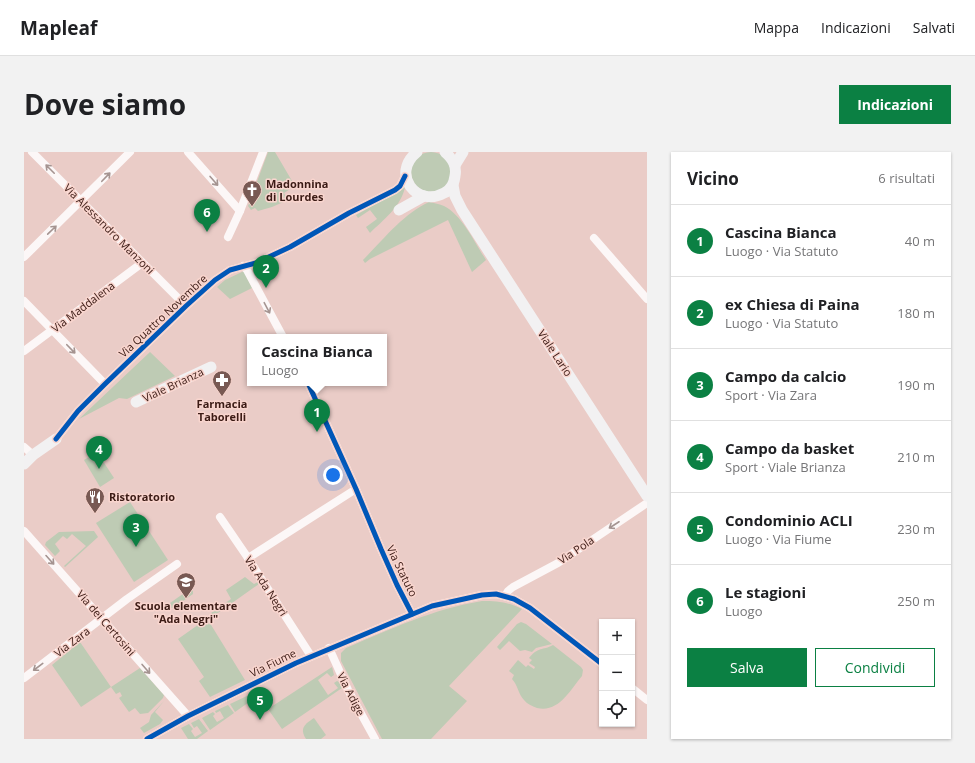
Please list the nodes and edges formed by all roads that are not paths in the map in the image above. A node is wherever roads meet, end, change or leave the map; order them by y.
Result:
1 (32, 152) edge
2 (130, 152) edge
3 (188, 152) edge
4 (263, 152) edge
5 (417, 152) edge
6 (446, 152) edge
7 (463, 152) edge
8 (455, 165) junction
9 (407, 180) junction
10 (453, 185) junction
11 (424, 196) junction
12 (439, 196) junction
13 (82, 200) junction
14 (462, 210) junction
15 (240, 211) junction
16 (228, 237) dead end
17 (594, 238) dead end
18 (24, 257) edge
19 (142, 263) junction
20 (243, 266) junction
21 (647, 299) edge
22 (24, 301) edge
23 (186, 306) junction
24 (52, 330) junction
25 (282, 334) edge
26 (24, 351) edge
27 (211, 367) dead end
28 (105, 384) junction
29 (309, 386) edge
30 (136, 402) dead end
31 (56, 439) joint
32 (24, 447) edge
33 (33, 455) junction
34 (24, 464) edge
35 (356, 489) junction
36 (647, 496) edge
37 (647, 503) edge
38 (220, 517) dead end
39 (24, 531) edge
40 (248, 558) junction
41 (178, 564) dead end
42 (505, 596) junction
43 (412, 614) junction
44 (102, 618) junction
45 (329, 648) junction
46 (310, 656) junction
47 (599, 662) edge
48 (24, 678) edge
49 (635, 690) edge
50 (647, 700) edge
51 (188, 716) junction
52 (147, 739) edge
53 (375, 739) edge

13 -> 1 street, Via Alessandro Manzoni
13 -> 2 street
3 -> 15 street
4 - 15 street
5 - 9 main road
6 - 8 main road
7 - 8 main road
8 - 10 main road
9 - 11 main road
9 - 11 main road
9 - 20 street, Via Quattro Novembre
10 - 12 main road
10 - 14 main road, Viale Lario
11 - 12 main road
12 - 14 main road, Viale Lario
18 -> 13 street
13 - 19 street, Via Alessandro Manzoni
14 - 36 main road, Viale Lario
15 - 16 street
17 - 21 street
19 - 23 street, Via Alessandro Manzoni
19 - 24 street, Via Maddalena
20 - 23 street, Via Quattro Novembre
20 -> 25 street
22 - 24 street
23 - 28 street, Via Quattro Novembre
24 - 26 street, Via Maddalena
24 -> 28 street
27 - 30 main road, Viale Brianza
28 - 31 street, Via Quattro Novembre
29 - 35 street, Via Statuto
31 - 33 main road
32 - 33 street
33 - 34 main road
35 - 40 street
35 - 43 street, Via Statuto
37 -> 42 street, Via Pola
38 - 40 street, Via Ada Negri
39 -> 44 street, Via dei Certosini
40 - 46 street, Via Ada Negri
41 - 44 street, Via Zara
42 - 43 street, Via Statuto
42 - 47 street, Via Statuto
43 - 45 street, Via Fiume
44 -> 48 street, Via Zara
44 -> 51 street, Via dei Certosini
45 - 46 street, Via Fiume
45 - 53 street, Via Adige
46 - 51 street, Via Fiume
49 - 50 street
51 - 52 street, Via Fiume

